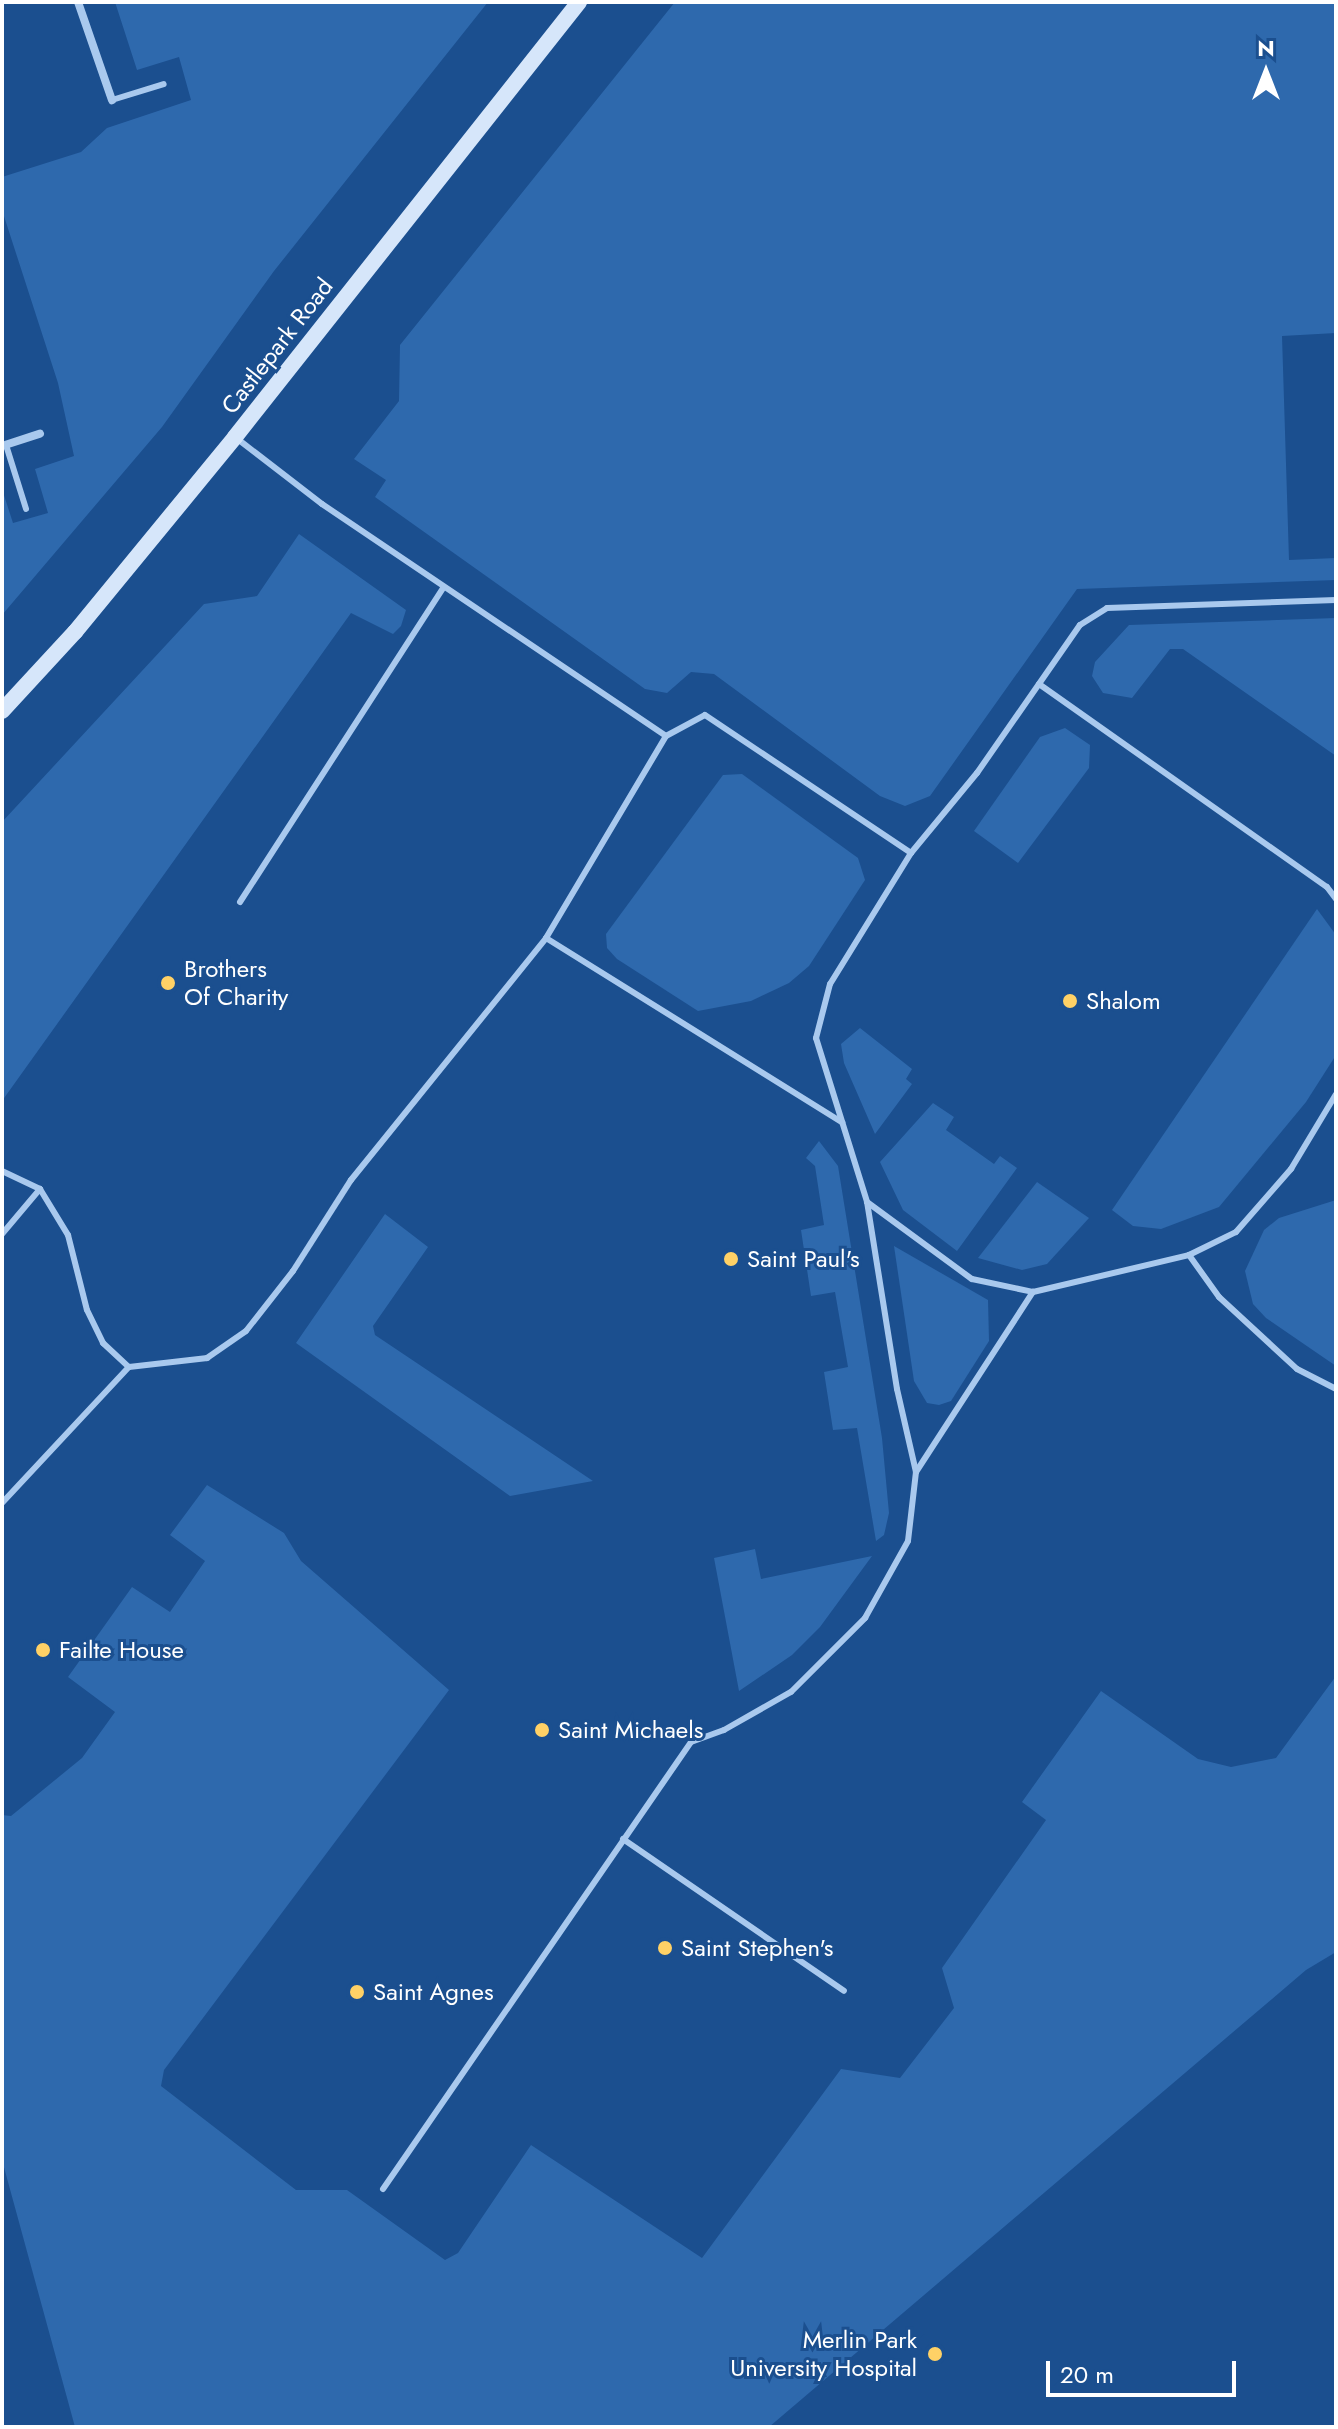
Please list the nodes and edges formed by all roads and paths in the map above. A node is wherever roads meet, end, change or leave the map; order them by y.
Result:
1 (78, 2) edge
2 (579, 2) edge
3 (164, 84) dead end
4 (112, 100) joint
5 (40, 434) dead end
6 (235, 437) junction
7 (4, 445) edge
8 (26, 509) dead end
9 (444, 587) junction
10 (1336, 600) edge
11 (1039, 684) junction
12 (2, 711) edge
13 (666, 736) junction
14 (911, 853) junction
15 (1336, 899) edge
16 (240, 902) dead end
17 (546, 938) junction
18 (1336, 1094) edge
19 (842, 1122) junction
20 (2, 1171) edge
21 (40, 1189) junction
22 (867, 1202) junction
23 (2, 1234) edge
24 (1189, 1255) junction
25 (1033, 1292) junction
26 (129, 1367) junction
27 (1336, 1389) edge
28 (916, 1472) junction
29 (2, 1503) edge
30 (623, 1839) junction
31 (844, 1991) dead end
32 (383, 2189) dead end

1 - 4 street
2 - 6 street, Castlepark Road
3 - 4 lane
5 - 7 street
6 - 9 lane
6 - 12 street, Castlepark Road
7 - 8 lane
9 - 13 lane
9 - 16 lane
10 - 11 lane
11 - 14 lane
11 - 15 lane
13 - 14 lane
13 - 17 lane
14 - 19 lane
17 - 19 lane
17 - 26 lane
18 - 24 lane
19 - 22 lane
20 - 21 lane
21 - 23 lane
21 - 26 lane
22 - 25 lane
22 - 28 lane
24 - 25 lane
24 - 27 lane
25 - 28 lane
26 - 29 lane
28 - 30 lane
30 - 31 lane
30 - 32 lane

